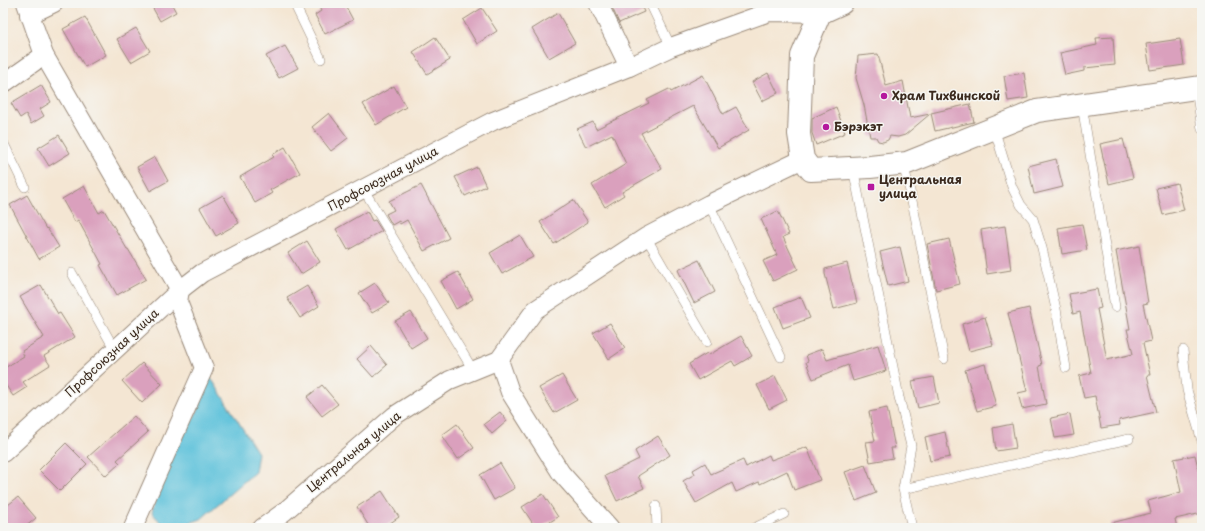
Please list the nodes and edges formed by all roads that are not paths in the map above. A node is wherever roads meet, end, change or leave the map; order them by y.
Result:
1 (54, 3) edge
2 (294, 3) edge
3 (598, 3) edge
4 (650, 3) edge
5 (842, 3) edge
6 (28, 9) edge
7 (820, 13) junction
8 (671, 47) junction
9 (44, 55) junction
10 (320, 59) dead end
11 (629, 67) junction
12 (3, 84) edge
13 (1199, 87) edge
14 (1082, 104) junction
15 (994, 128) junction
16 (1202, 129) edge
17 (3, 142) edge
18 (803, 159) junction
19 (903, 164) junction
20 (853, 168) junction
21 (25, 187) dead end
22 (364, 190) junction
23 (709, 204) junction
24 (646, 237) junction
25 (72, 273) dead end
26 (180, 290) junction
27 (1115, 307) dead end
28 (707, 342) dead end
29 (115, 350) junction
30 (1183, 350) dead end
31 (781, 357) dead end
32 (944, 359) dead end
33 (499, 360) junction
34 (1066, 368) dead end
35 (473, 370) junction
36 (1129, 439) dead end
37 (1202, 441) edge
38 (3, 453) edge
39 (904, 489) junction
40 (656, 506) dead end
41 (784, 514) dead end
42 (133, 528) edge
43 (262, 528) edge
44 (610, 528) edge
45 (657, 528) edge
46 (754, 528) edge
47 (912, 528) edge

1 - 6 street
2 - 10 lane
3 - 11 street
4 - 8 lane
5 - 7 street, Профсоюзная улица
6 - 9 street
7 - 8 street, Профсоюзная улица
7 - 18 street
8 - 11 street, Профсоюзная улица
9 - 12 street
9 - 26 street
11 - 22 street, Профсоюзная улица
13 - 14 street
13 - 16 lane
14 - 15 street
14 - 27 lane
15 - 19 street
15 - 34 lane
17 - 21 lane
18 - 20 street
18 - 23 street
19 - 20 street
19 - 32 lane
20 - 39 lane
22 - 26 street, Профсоюзная улица
22 - 35 lane
23 - 24 street
23 - 31 lane
24 - 28 lane
24 - 33 street
25 - 29 lane
26 - 29 street, Профсоюзная улица
26 - 42 street
29 - 38 street, Профсоюзная улица
30 - 37 lane
33 - 35 street, Центральная улица
33 - 44 street
35 - 43 street, Центральная улица
36 - 39 lane
39 - 47 lane
40 - 45 lane
41 - 46 lane

